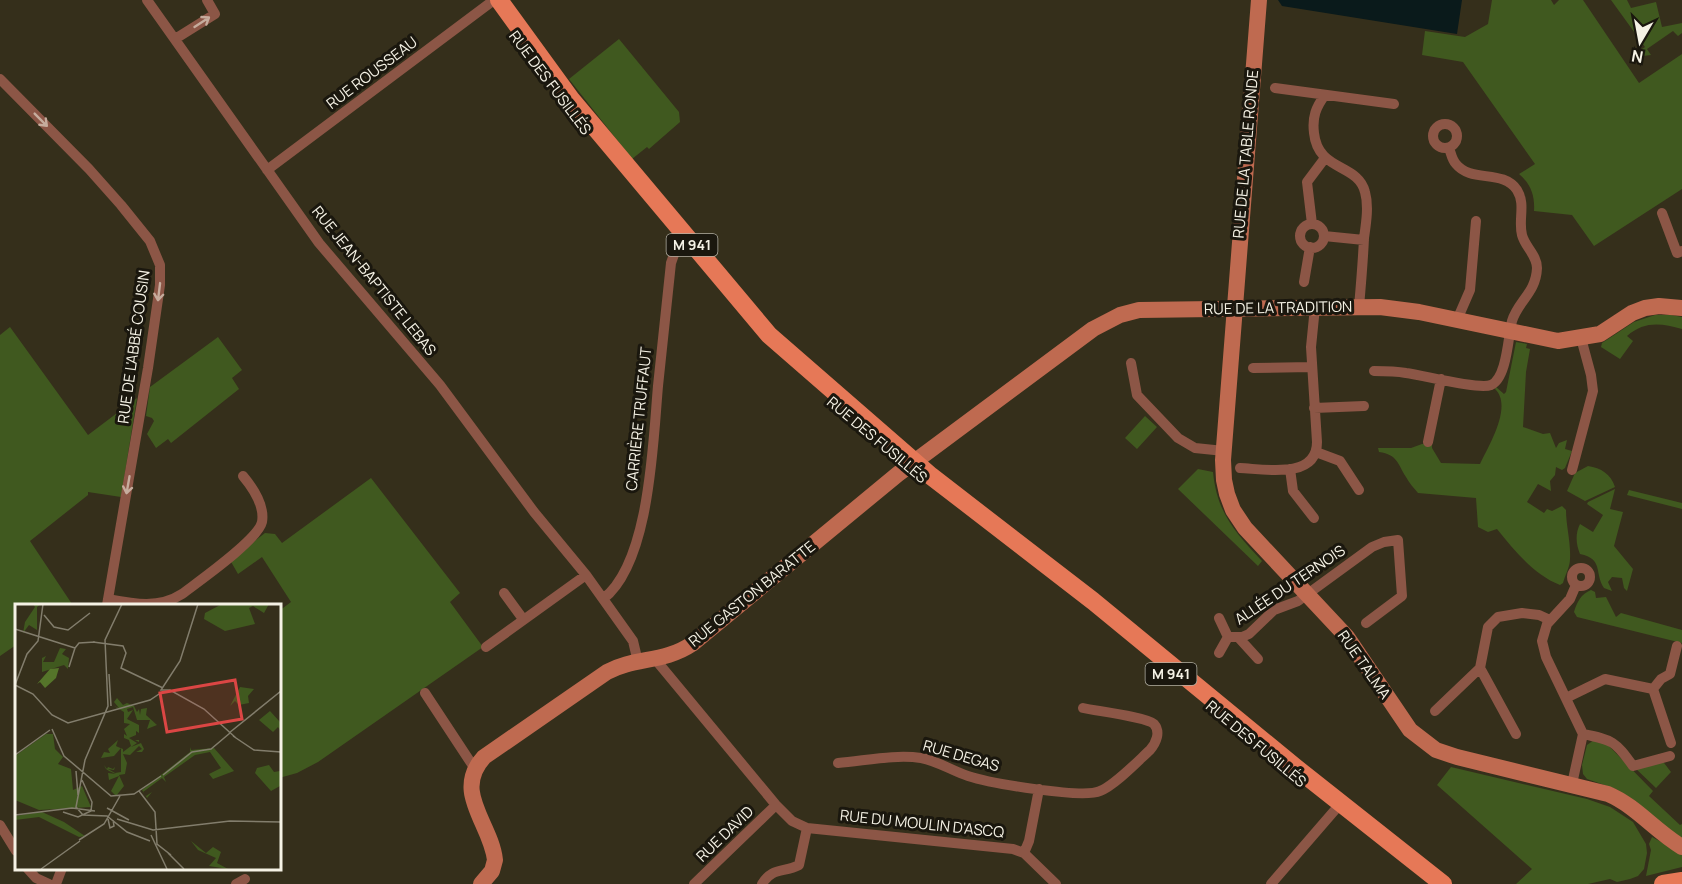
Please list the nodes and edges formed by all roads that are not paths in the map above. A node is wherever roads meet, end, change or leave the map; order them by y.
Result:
1 (147, 0) edge
2 (207, 0) edge
3 (1259, 0) edge
4 (493, 1) edge
5 (175, 39) junction
6 (0, 79) edge
7 (1275, 88) dead end
8 (1325, 95) junction
9 (1394, 104) dead end
10 (1449, 148) dead end
11 (1325, 158) junction
12 (267, 170) junction
13 (1662, 213) dead end
14 (1476, 221) dead end
15 (1312, 224) junction
16 (1324, 236) junction
17 (683, 240) junction
18 (1364, 240) junction
19 (1310, 247) junction
20 (1682, 251) edge
21 (1304, 282) dead end
22 (1359, 306) junction
23 (1315, 307) junction
24 (1236, 308) junction
25 (1682, 308) edge
26 (1457, 320) junction
27 (1510, 332) junction
28 (1581, 338) junction
29 (1131, 363) dead end
30 (1311, 367) junction
31 (1253, 368) dead end
32 (1374, 370) dead end
33 (1441, 379) junction
34 (1364, 406) dead end
35 (1314, 408) junction
36 (1428, 442) dead end
37 (1224, 451) junction
38 (1316, 452) junction
39 (911, 465) junction
40 (1240, 468) dead end
41 (1290, 469) junction
42 (1572, 470) dead end
43 (243, 476) dead end
44 (1359, 490) dead end
45 (1314, 518) dead end
46 (586, 575) junction
47 (1576, 585) dead end
48 (504, 593) dead end
49 (1307, 595) junction
50 (603, 599) junction
51 (108, 602) edge
52 (1219, 618) dead end
53 (524, 619) junction
54 (1550, 620) junction
55 (1366, 623) dead end
56 (1233, 637) junction
57 (1677, 646) dead end
58 (486, 647) dead end
59 (1219, 653) dead end
60 (655, 659) junction
61 (1258, 659) dead end
62 (638, 662) junction
63 (1480, 668) junction
64 (1653, 689) junction
65 (425, 693) dead end
66 (1566, 698) junction
67 (1083, 708) dead end
68 (1435, 711) dead end
69 (1516, 734) dead end
70 (1583, 734) junction
71 (1671, 743) dead end
72 (1670, 756) dead end
73 (838, 763) dead end
74 (475, 769) junction
75 (1572, 784) junction
76 (1039, 789) junction
77 (776, 805) junction
78 (1338, 807) junction
79 (0, 825) edge
80 (807, 828) junction
81 (1679, 844) edge
82 (15, 849) edge
83 (1024, 853) junction
84 (28, 869) edge
85 (61, 869) edge
86 (49, 884) edge
87 (56, 884) edge
88 (480, 884) edge
89 (694, 884) edge
90 (762, 884) edge
91 (1056, 884) edge
92 (1271, 884) edge
93 (1431, 884) edge
94 (1443, 884) edge

1 - 5 street, RUE JEAN-BAPTISTE LEBAS
5 -> 2 street
3 - 24 street, RUE DE LA TABLE RONDE
4 - 12 street, RUE ROUSSEAU
4 - 17 main road, RUE DES FUSILLÉS / M 941
5 - 12 street, RUE JEAN-BAPTISTE LEBAS
6 -> 51 street, RUE DE L'ABBÉ COUSIN
7 - 8 street
8 - 9 street
8 - 11 street
10 - 27 street
11 - 15 street
11 - 18 street
12 - 46 street, RUE JEAN-BAPTISTE LEBAS
13 - 20 street
14 - 26 street
15 - 16 street
15 - 19 street
16 - 18 street
16 - 19 street
17 - 39 main road, RUE DES FUSILLÉS / M 941
17 - 50 street, CARRIÈRE TRUFFAUT
18 - 22 street
19 - 21 street
22 - 23 street, RUE DE LA TRADITION
22 - 26 street, RUE DE LA TRADITION
23 - 24 street, RUE DE LA TRADITION
23 - 30 street
24 - 37 street, RUE TALMA
24 - 39 street, RUE DE LA TRADITION
25 - 28 street, RUE DE LA TRADITION
26 - 27 street, RUE DE LA TRADITION
27 - 28 street, RUE DE LA TRADITION
27 - 33 street
28 - 42 street
29 - 37 street
30 - 31 street
30 - 35 street
32 - 33 street
33 - 36 street
34 - 35 street
35 - 38 street
37 - 49 street, RUE TALMA
38 - 41 street
38 - 44 street
39 - 60 street, RUE GASTON BARATTE
39 - 78 main road, RUE DES FUSILLÉS / M 941
40 - 41 street
41 - 45 street
43 - 51 street
46 - 50 street, RUE JEAN-BAPTISTE LEBAS
46 - 53 street
47 - 54 street
48 - 53 street
49 - 55 street, ALLÉE DU TERNOIS
49 - 56 street, ALLÉE DU TERNOIS
49 - 75 street, RUE TALMA
50 - 62 street, RUE JEAN-BAPTISTE LEBAS
52 - 56 street, ALLÉE DU TERNOIS
53 - 58 street
54 - 63 street
54 - 66 street
56 - 59 street, ALLÉE DU TERNOIS
56 - 61 street, ALLÉE DU TERNOIS
57 - 64 street
60 - 62 street, RUE GASTON BARATTE
60 - 77 street, RUE DU MOULIN D'ASCQ
62 - 74 street, RUE GASTON BARATTE
63 - 68 street
63 - 69 street
64 - 66 street
64 - 71 street
65 - 74 street
66 - 70 street
67 - 76 street, RUE DEGAS
70 - 72 street
70 - 75 street
73 - 76 street, RUE DEGAS
74 - 88 street
75 - 81 street, RUE TALMA
76 - 83 street
77 - 80 street, RUE DU MOULIN D'ASCQ
77 - 89 street, RUE DAVID
78 - 92 street
78 - 93 main road, RUE DES FUSILLÉS / M 941
78 - 94 main road, RUE DES FUSILLÉS / M 941
79 - 82 street
80 - 83 street, RUE DU MOULIN D'ASCQ
80 - 90 street
83 - 91 street
84 - 86 street
85 - 87 street

